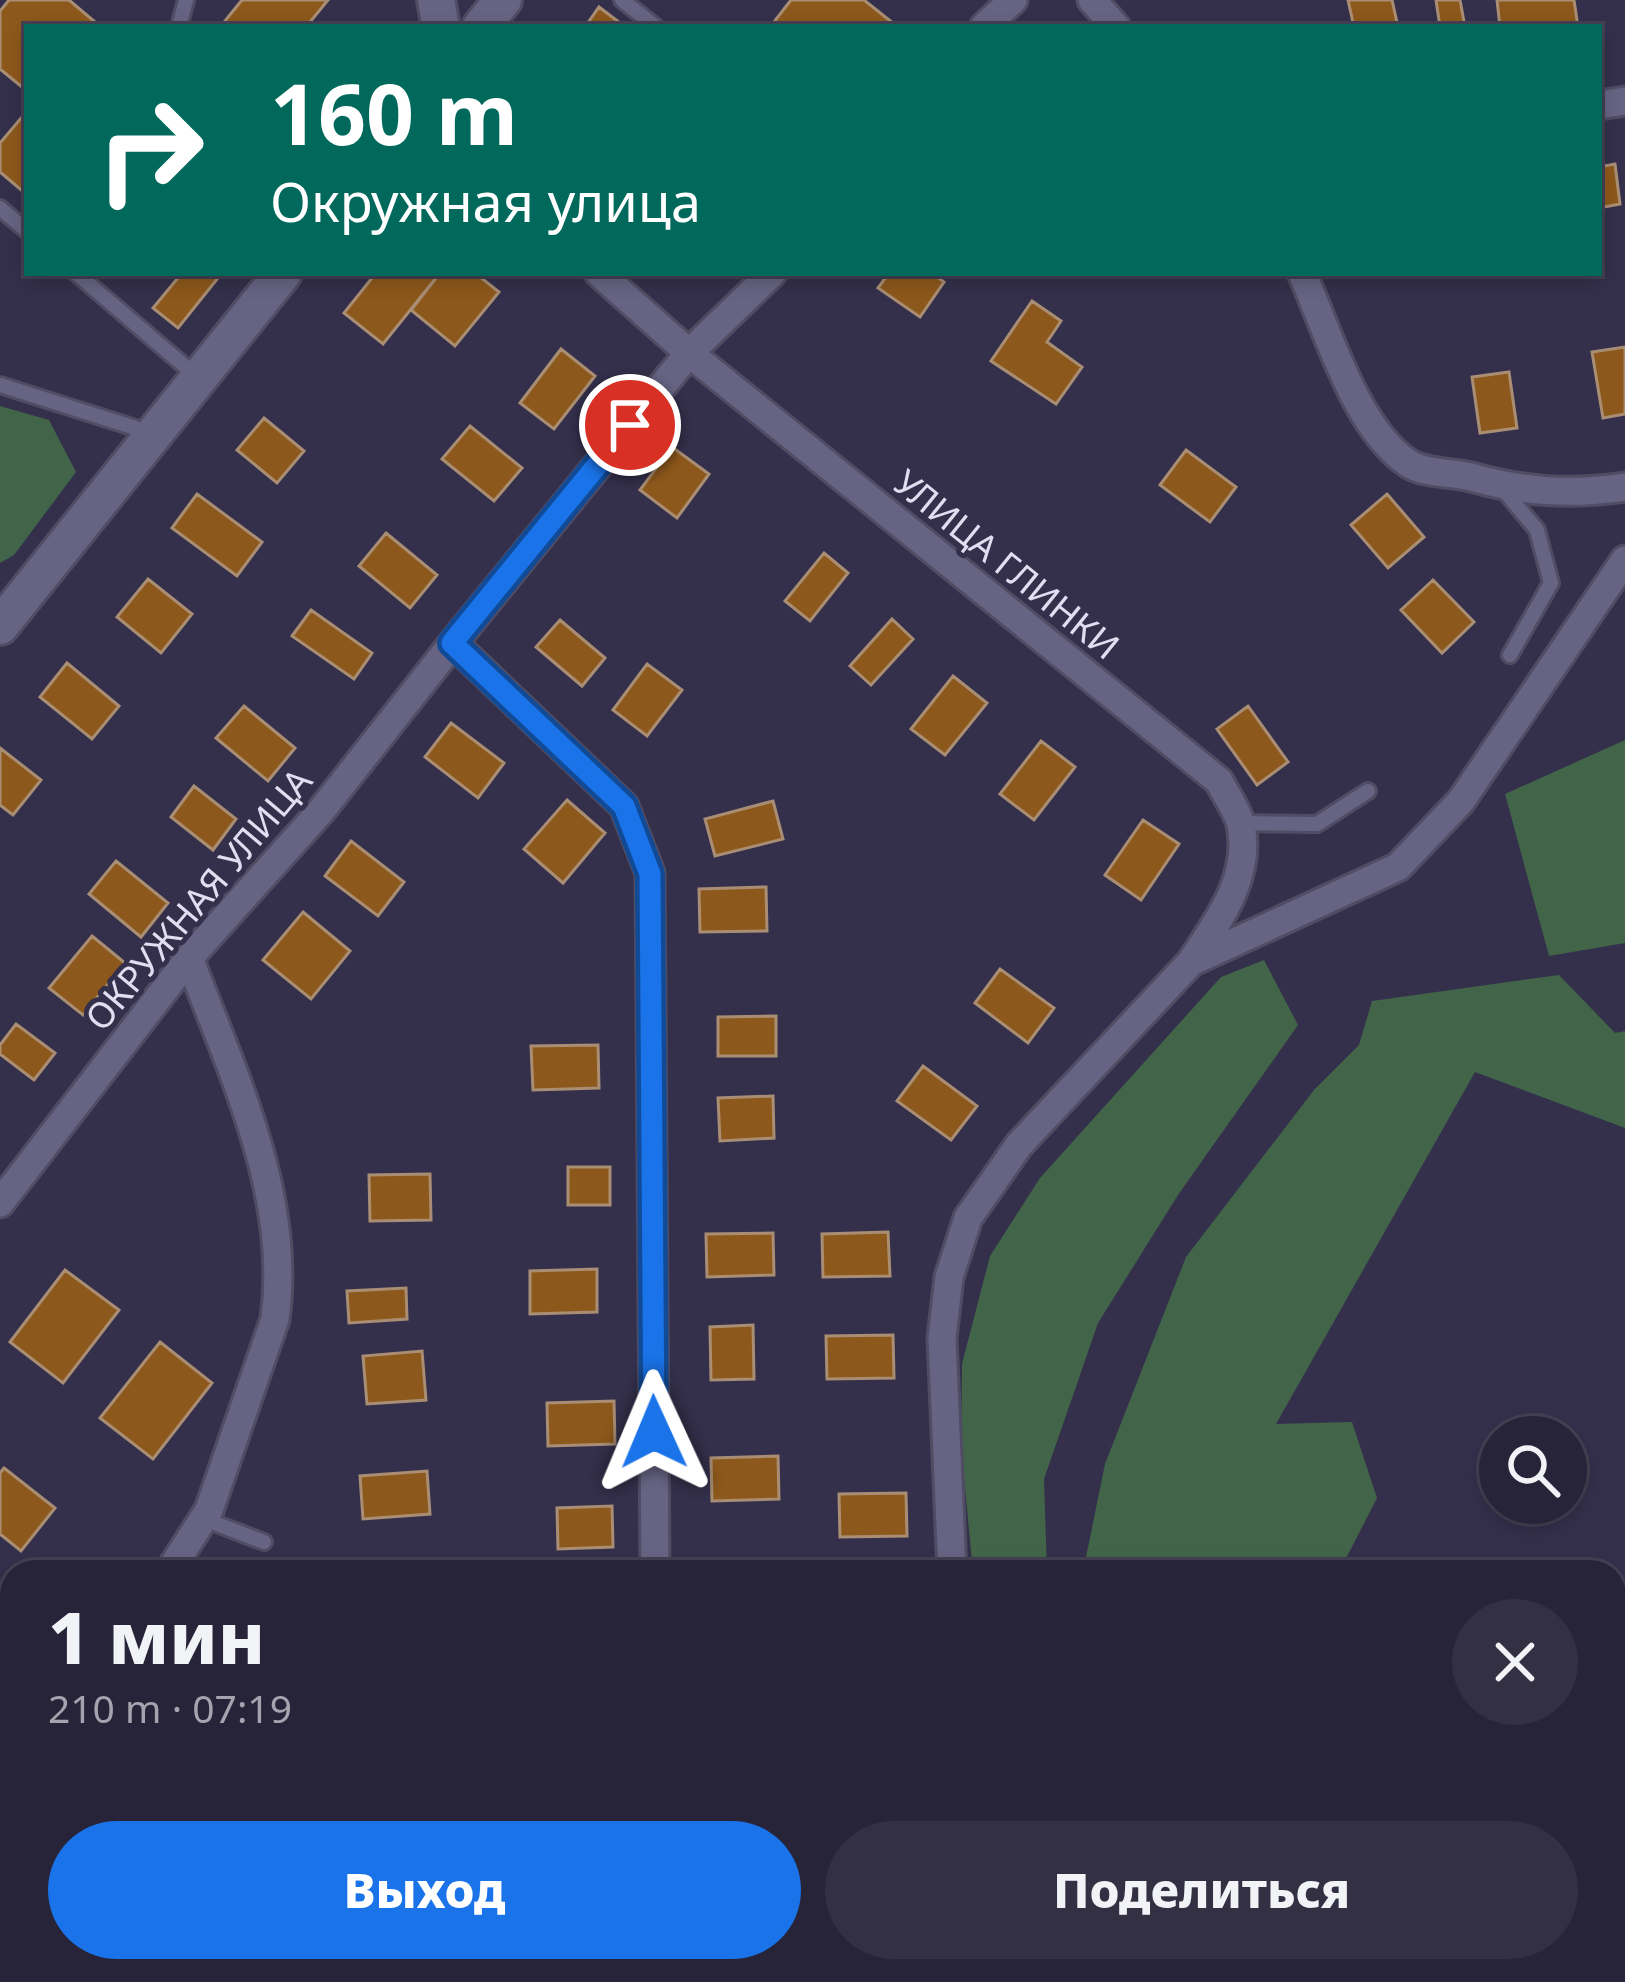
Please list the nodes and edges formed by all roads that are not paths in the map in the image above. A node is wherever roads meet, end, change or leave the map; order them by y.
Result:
1 (503, 0) edge
2 (622, 0) edge
3 (1013, 0) edge
4 (1092, 0) edge
5 (483, 24) edge
6 (652, 24) edge
7 (986, 24) edge
8 (1113, 24) edge
9 (0, 208) edge
10 (24, 228) edge
11 (79, 276) edge
12 (281, 276) edge
13 (601, 276) edge
14 (769, 276) edge
15 (1303, 276) edge
16 (689, 353) junction
17 (199, 379) junction
18 (0, 386) edge
19 (153, 434) junction
20 (1502, 488) junction
21 (1625, 488) edge
22 (1625, 560) edge
23 (0, 626) edge
24 (452, 643) junction
25 (1510, 656) dead end
26 (1367, 791) dead end
27 (1240, 823) junction
28 (189, 958) junction
29 (1191, 962) junction
30 (0, 1203) edge
31 (203, 1519) junction
32 (265, 1542) dead end
33 (177, 1560) edge
34 (655, 1560) edge
35 (951, 1560) edge

1 - 5 street
2 - 6 lane
3 - 7 street
4 - 8 street
9 - 10 lane
11 - 17 lane
12 - 17 street
13 - 16 street, УЛИЦА ГЛИНКИ
14 - 16 street, ОКРУЖНАЯ УЛИЦА
15 - 20 street
16 - 24 street, ОКРУЖНАЯ УЛИЦА
16 - 27 street, УЛИЦА ГЛИНКИ
17 - 19 street
18 - 19 lane
19 - 23 street
20 - 21 street
20 - 25 lane
22 - 29 street
24 - 28 street, ОКРУЖНАЯ УЛИЦА
24 - 34 street
26 - 27 lane
27 - 29 street
28 - 30 street, ОКРУЖНАЯ УЛИЦА
28 - 31 street
29 - 35 street
31 - 32 lane
31 - 33 street

